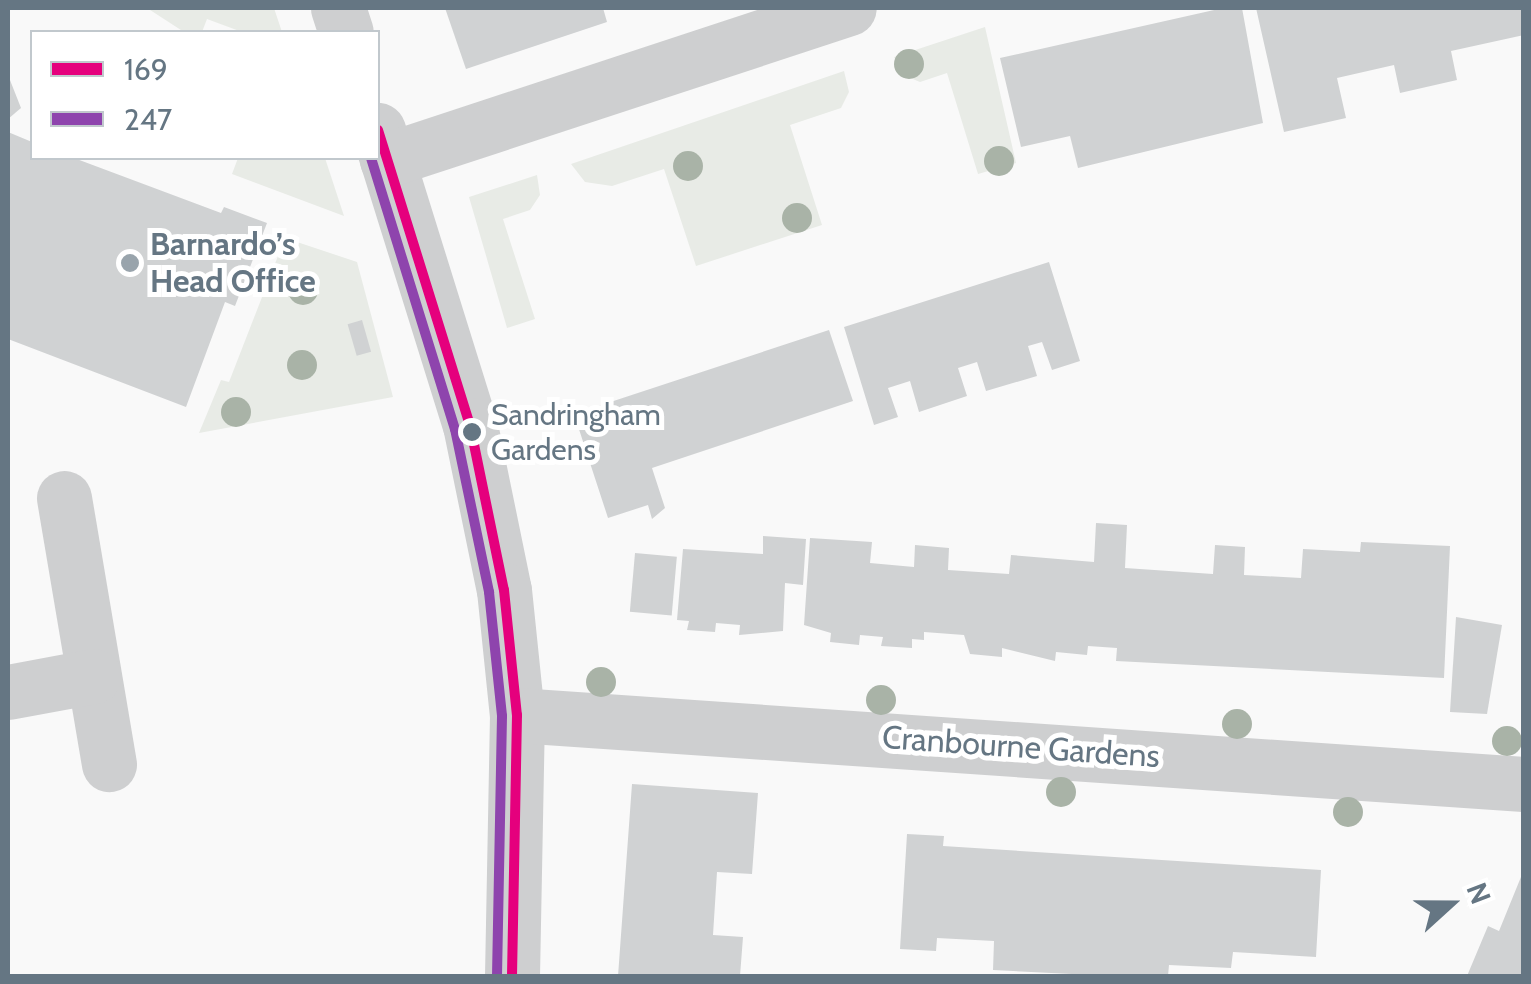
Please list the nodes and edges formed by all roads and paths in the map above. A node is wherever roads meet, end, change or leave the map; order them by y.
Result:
1 (849, 8) edge
2 (382, 145) edge
3 (64, 498) dead end
4 (94, 676) junction
5 (8, 692) edge
6 (518, 714) junction
7 (109, 764) dead end
8 (1524, 784) edge
9 (512, 976) edge

1 - 2 street
2 - 6 street
3 - 4 street
4 - 5 street
4 - 7 street
6 - 8 street, Cranbourne Gardens
6 - 9 street

